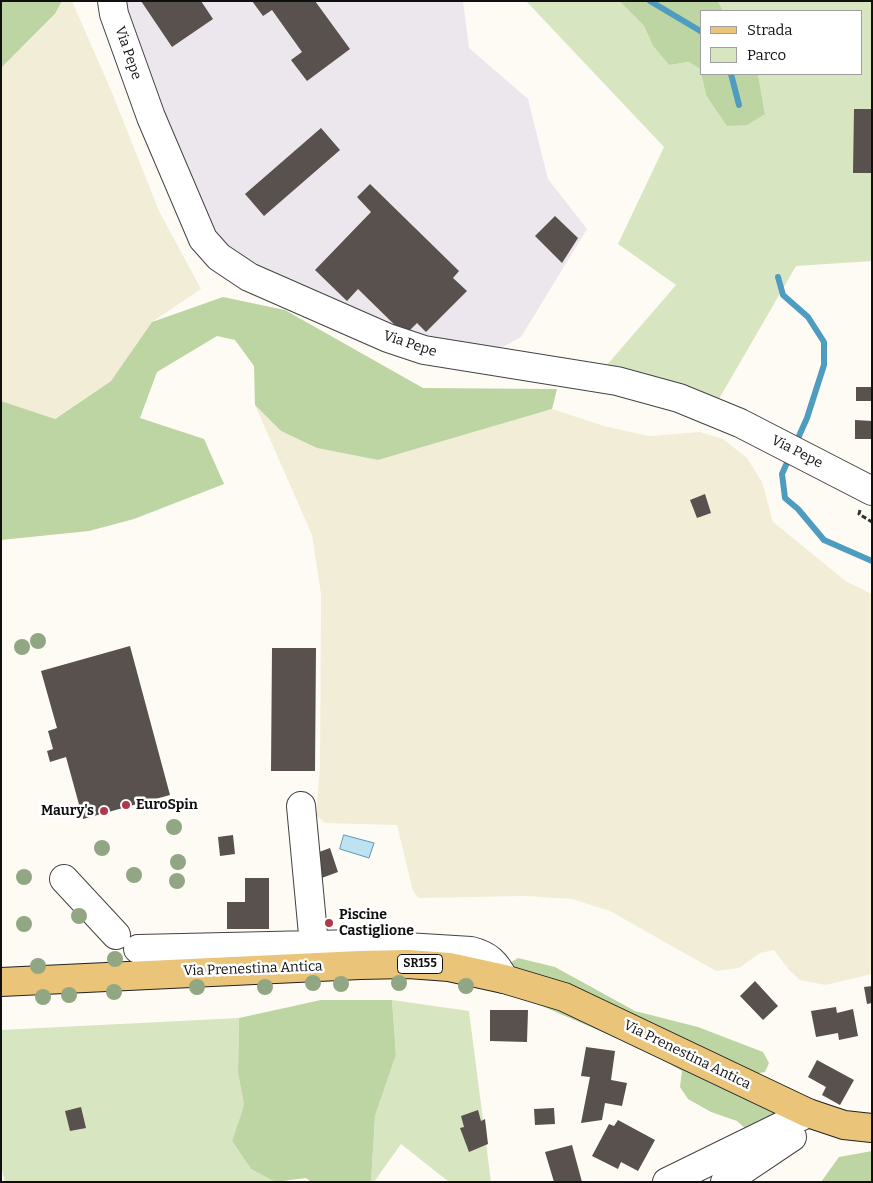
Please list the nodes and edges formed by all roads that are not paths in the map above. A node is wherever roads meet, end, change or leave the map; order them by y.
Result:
1 (112, 1) edge
2 (872, 491) edge
3 (301, 806) dead end
4 (64, 879) dead end
5 (314, 944) junction
6 (196, 949) junction
7 (504, 979) junction
8 (1, 982) edge
9 (808, 1114) junction
10 (869, 1128) edge
11 (667, 1182) edge
12 (725, 1182) edge

1 - 2 street, Via Pepe
3 - 5 street
4 - 6 street, Via Prenestina Antica
5 - 6 street, Via Prenestina Antica
5 - 7 street, Via Prenestina Antica
6 - 7 main road, Via Prenestina Antica / SR155
6 - 8 main road, Via Prenestina Antica / SR155
7 - 9 main road, Via Prenestina Antica / SR155
9 - 10 main road, Via Prenestina Antica / SR155
9 - 11 street
9 - 12 street

